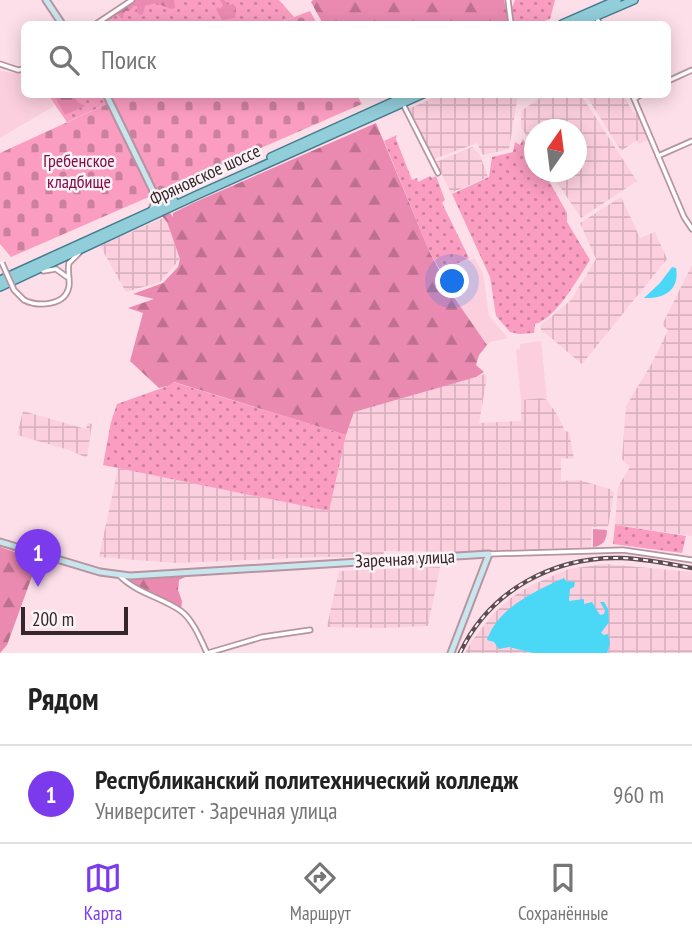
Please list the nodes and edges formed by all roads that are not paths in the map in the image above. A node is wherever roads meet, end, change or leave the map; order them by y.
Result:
1 (46, 0) edge
2 (131, 0) edge
3 (508, 0) edge
4 (514, 0) edge
5 (617, 0) edge
6 (634, 0) edge
7 (510, 10) junction
8 (60, 21) edge
9 (100, 21) edge
10 (511, 21) edge
11 (569, 21) edge
12 (598, 21) edge
13 (0, 64) edge
14 (21, 70) edge
15 (692, 70) edge
16 (671, 79) edge
17 (108, 98) edge
18 (401, 98) edge
19 (415, 98) edge
20 (633, 98) edge
21 (403, 104) junction
22 (692, 141) edge
23 (659, 156) junction
24 (438, 173) dead end
25 (157, 199) junction
26 (166, 204) junction
27 (150, 212) junction
28 (692, 229) edge
29 (93, 245) junction
30 (1, 261) edge
31 (14, 277) junction
32 (0, 279) edge
33 (69, 282) junction
34 (0, 287) edge
35 (0, 542) edge
36 (489, 554) junction
37 (692, 560) edge
38 (118, 575) junction
39 (310, 630) dead end
40 (208, 653) edge
41 (451, 653) edge

1 - 8 street
2 - 9 street
3 - 7 street
4 - 7 street
5 - 11 main road
6 - 12 main road
7 - 10 street
13 - 14 street
15 - 16 street
17 - 25 street
18 - 26 main road, Фряновское шоссе
19 - 21 main road, Фряновское шоссе
20 - 23 street
21 - 24 street
21 - 29 main road, Фряновское шоссе
22 - 23 street
23 - 28 street
25 - 26 street
25 - 27 street
26 - 27 main road, Фряновское шоссе
27 - 31 main road, Фряновское шоссе
29 - 31 main road, Фряновское шоссе
29 - 33 street
30 - 33 street, bridge
31 - 32 main road, Фряновское шоссе
31 - 33 street
31 - 34 main road, Фряновское шоссе
35 - 38 street, Заречная улица
36 - 37 street, Заречная улица
36 - 38 street, Заречная улица
36 - 41 street
38 - 40 street, Заречная улица
39 - 40 street

